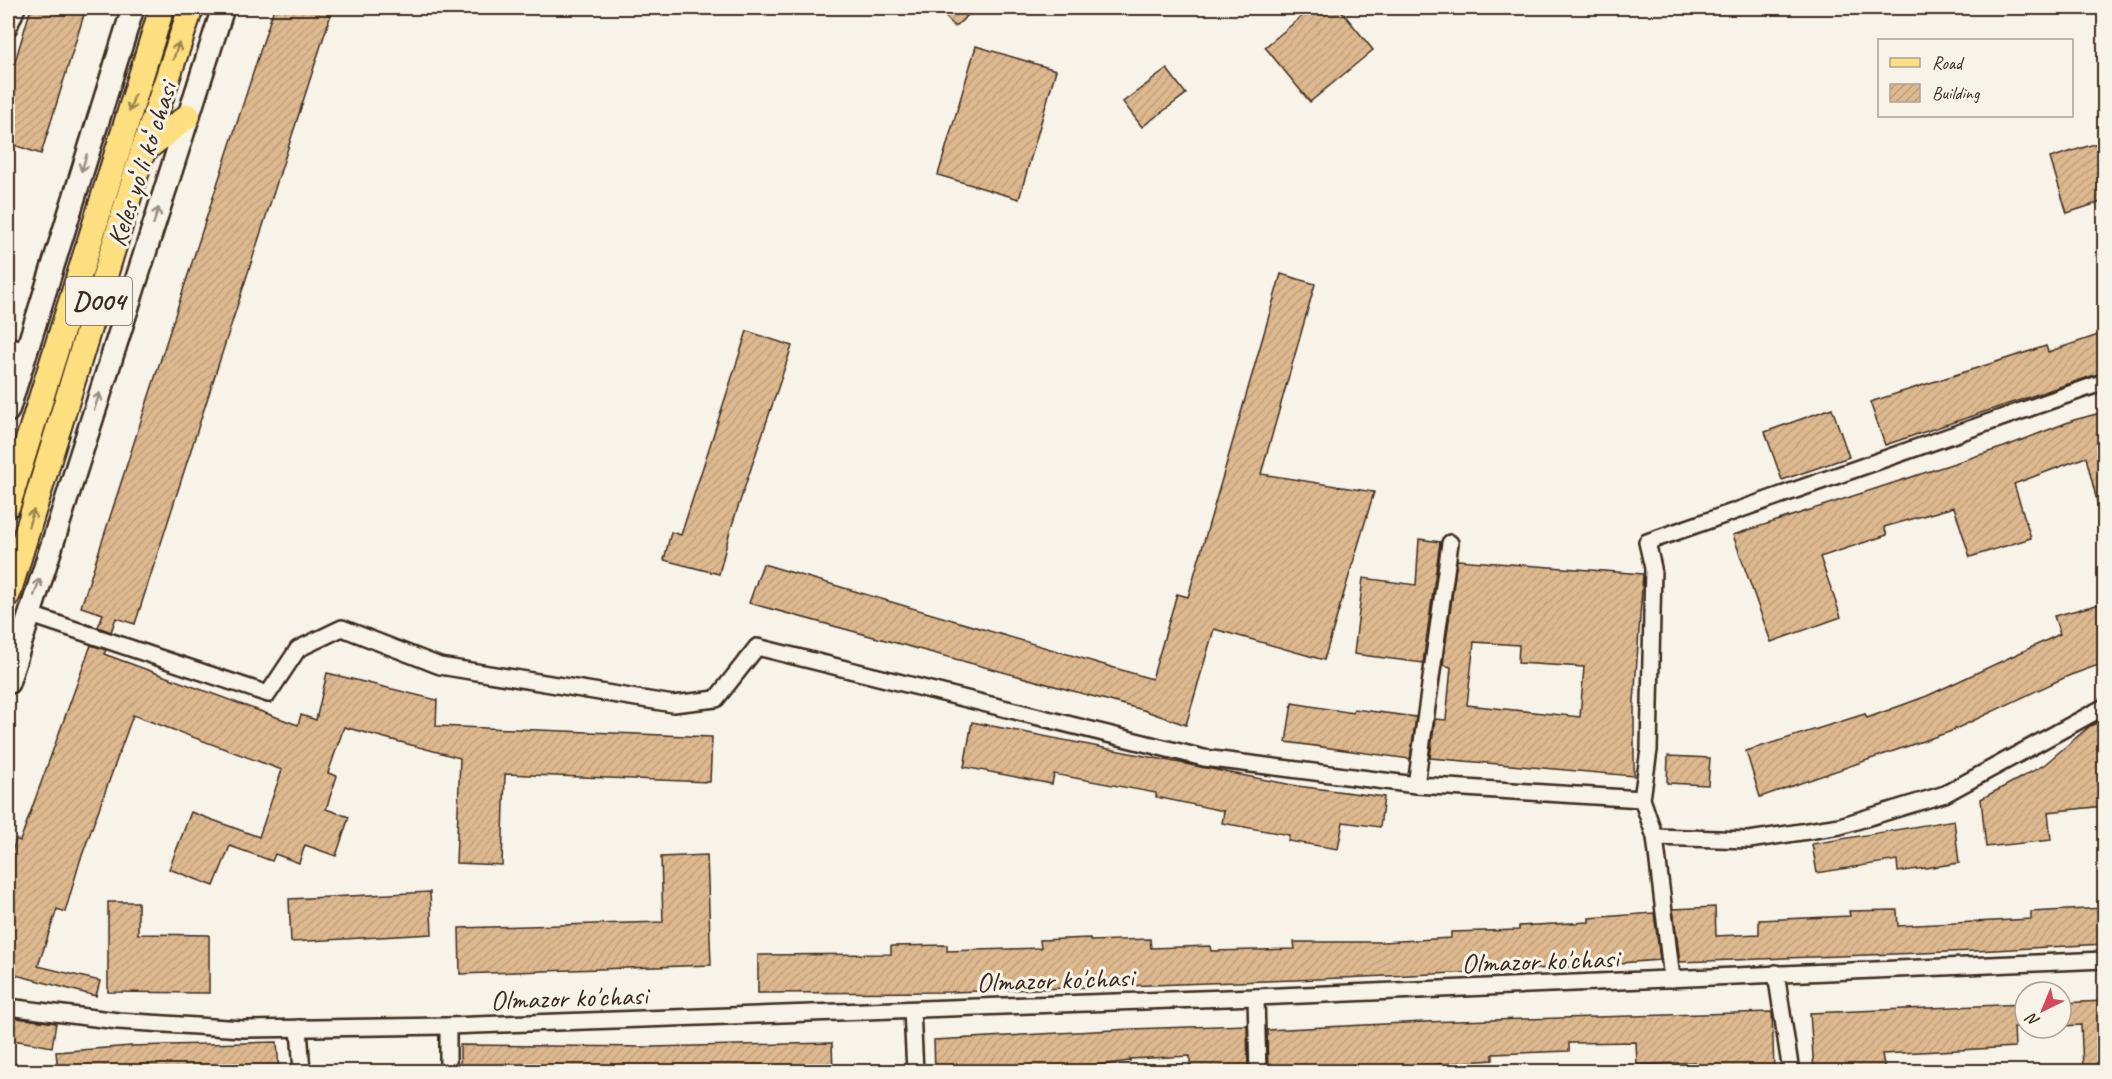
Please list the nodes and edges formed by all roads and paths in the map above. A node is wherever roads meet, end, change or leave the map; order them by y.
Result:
1 (17, 8) edge
2 (134, 8) edge
3 (162, 8) edge
4 (191, 8) edge
5 (223, 8) edge
6 (8, 29) edge
7 (188, 116) junction
8 (143, 151) junction
9 (16, 348) edge
10 (2104, 382) edge
11 (8, 411) edge
12 (29, 438) junction
13 (8, 463) edge
14 (8, 505) edge
15 (1450, 543) dead end
16 (8, 594) edge
17 (28, 614) junction
18 (8, 683) edge
19 (2104, 707) edge
20 (1416, 785) junction
21 (1642, 799) junction
22 (1655, 837) junction
23 (2104, 960) edge
24 (1776, 973) junction
25 (1672, 979) junction
26 (1256, 997) junction
27 (8, 1007) edge
28 (912, 1010) junction
29 (448, 1026) junction
30 (299, 1028) junction
31 (302, 1071) edge
32 (448, 1071) edge
33 (915, 1071) edge
34 (1258, 1071) edge
35 (1791, 1071) edge

1 - 6 street
2 -> 9 street, Keles yoʻli koʻchasi
3 -> 12 main road, Keles yoʻli koʻchasi / D004
8 -> 4 main road, Keles yoʻli koʻchasi / D004
5 - 7 street, Keles yoʻli koʻchasi
7 - 8 main road
17 -> 7 street, Keles yoʻli koʻchasi
16 -> 8 main road, Keles yoʻli koʻchasi / D004
9 - 11 street, Keles yoʻli koʻchasi
10 - 21 street
12 - 13 main road
12 - 14 main road, Keles yoʻli koʻchasi / D004
15 - 20 street
17 - 18 street, Keles yoʻli koʻchasi
17 - 20 street
19 - 22 street
20 - 21 street
21 - 22 street
22 - 25 street
23 - 24 street, Olmazor ko'chasi
24 - 25 street, Olmazor ko'chasi
24 - 35 street
25 - 26 street, Olmazor ko'chasi
26 - 28 street, Olmazor ko'chasi
26 - 34 street
27 - 30 street, Olmazor ko'chasi
28 - 29 street, Olmazor ko'chasi
28 - 33 street
29 - 30 street, Olmazor ko'chasi
29 - 32 street
30 - 31 street

